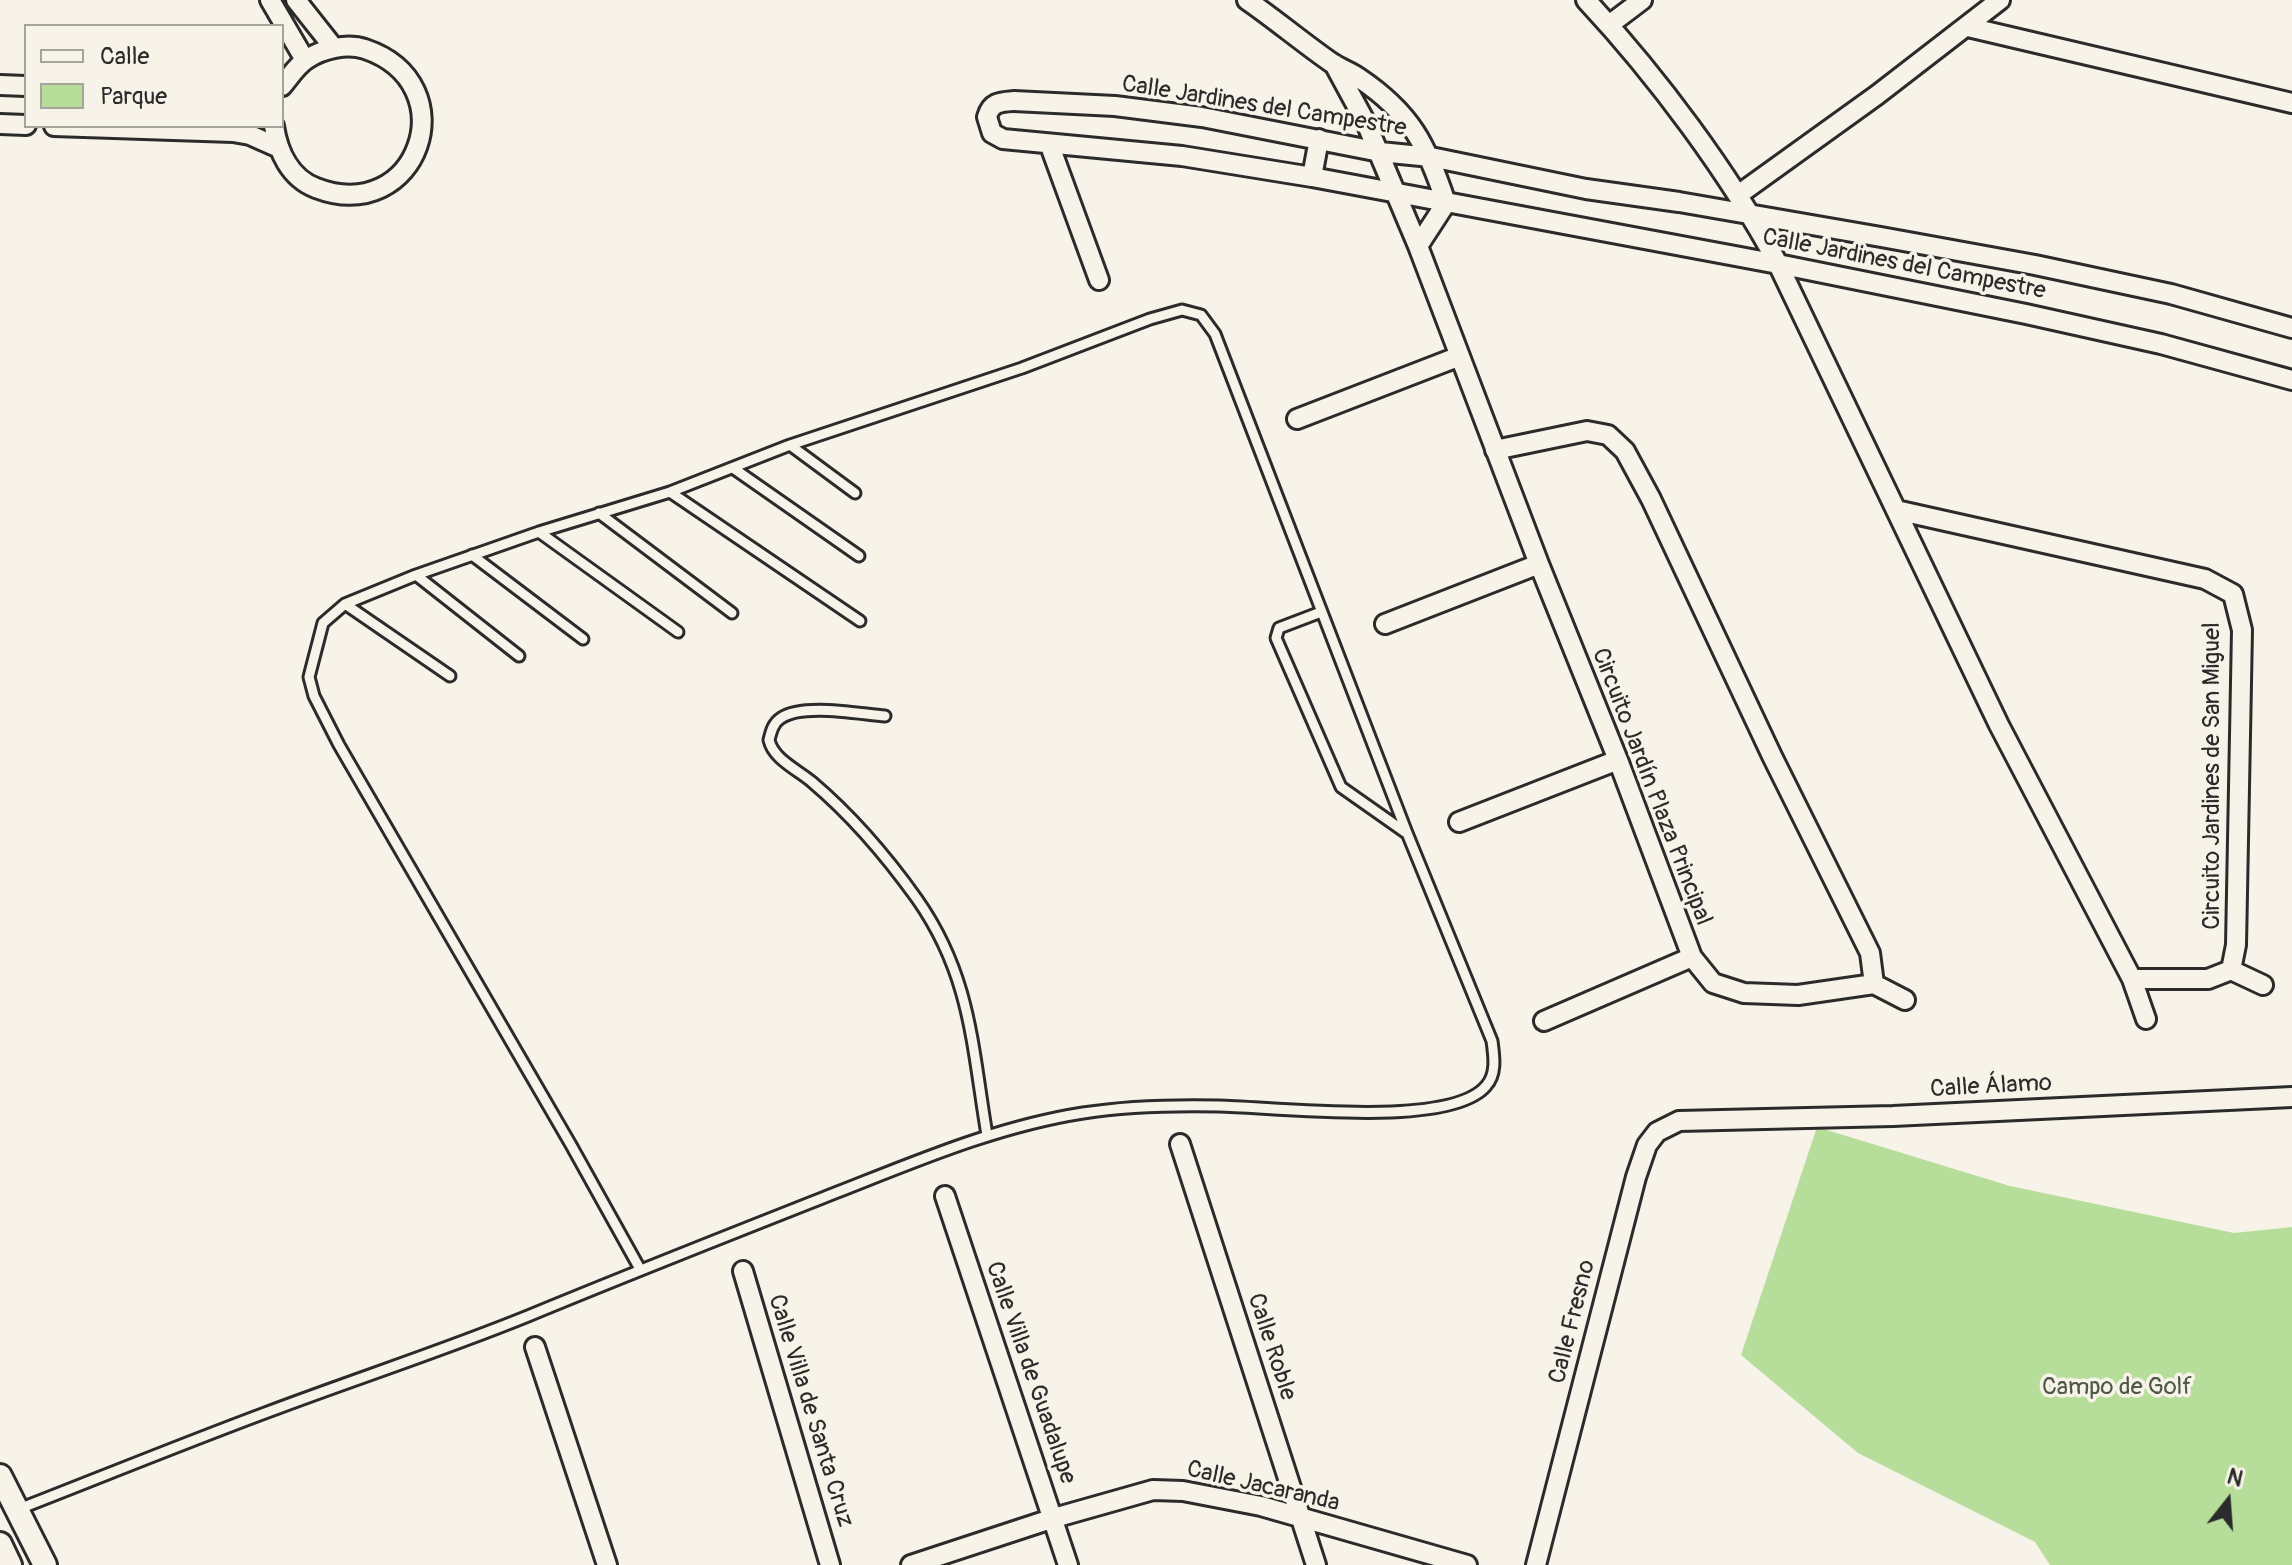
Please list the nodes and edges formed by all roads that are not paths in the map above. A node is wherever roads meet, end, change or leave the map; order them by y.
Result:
1 (270, 0) edge
2 (296, 0) edge
3 (1247, 0) edge
4 (1586, 0) edge
5 (1642, 0) edge
6 (2000, 0) edge
7 (1609, 25) junction
8 (1968, 27) junction
9 (334, 48) junction
10 (305, 60) junction
11 (1334, 64) junction
12 (284, 84) edge
13 (0, 85) edge
14 (24, 86) edge
15 (2292, 103) edge
16 (0, 124) edge
17 (24, 125) edge
18 (114, 128) edge
19 (274, 128) edge
20 (1319, 139) junction
21 (1050, 146) junction
22 (277, 147) junction
23 (1380, 152) junction
24 (1431, 157) junction
25 (1312, 177) junction
26 (1395, 195) junction
27 (1738, 195) junction
28 (1446, 203) junction
29 (1752, 214) junction
30 (1418, 246) junction
31 (1778, 264) junction
32 (1099, 280) dead end
33 (2292, 328) edge
34 (1460, 356) junction
35 (2292, 380) edge
36 (1297, 419) dead end
37 (790, 445) junction
38 (1495, 450) junction
39 (733, 468) junction
40 (670, 492) junction
41 (855, 493) dead end
42 (1896, 510) junction
43 (599, 513) junction
44 (539, 532) junction
45 (472, 555) junction
46 (859, 556) dead end
47 (1539, 564) junction
48 (416, 575) junction
49 (345, 604) junction
50 (1321, 612) junction
51 (732, 613) dead end
52 (860, 621) dead end
53 (1385, 624) dead end
54 (678, 632) dead end
55 (583, 639) dead end
56 (519, 656) dead end
57 (450, 676) dead end
58 (885, 716) dead end
59 (1618, 760) junction
60 (1459, 822) dead end
61 (1407, 833) junction
62 (1692, 957) junction
63 (2231, 970) junction
64 (2132, 979) junction
65 (1874, 984) junction
66 (2263, 985) dead end
67 (1905, 1000) dead end
68 (2146, 1019) dead end
69 (1544, 1021) dead end
70 (2292, 1097) edge
71 (1691, 1120) joint
72 (987, 1135) junction
73 (1180, 1144) dead end
74 (945, 1196) dead end
75 (640, 1269) junction
76 (743, 1271) dead end
77 (535, 1347) dead end
78 (0, 1476) edge
79 (18, 1509) junction
80 (1054, 1518) junction
81 (1301, 1518) junction
82 (0, 1544) edge
83 (10, 1565) edge
84 (45, 1565) edge
85 (607, 1565) edge
86 (830, 1565) edge
87 (911, 1565) edge
88 (1068, 1565) edge
89 (1316, 1565) edge
90 (1467, 1565) edge
91 (1536, 1565) edge

1 - 10 street
2 - 9 street
3 - 11 street
4 - 7 street
5 - 7 street
6 - 8 street
7 - 27 street
8 - 15 street
8 - 27 street
9 - 10 street
9 - 22 street
10 - 12 street
11 - 23 street, Circuito Jardín Plaza Principal
11 - 24 street
13 - 14 street
16 - 17 street
18 - 22 street
19 - 22 street
20 - 21 street, Calle Jardines del Campestre
20 - 23 street, Calle Jardines del Campestre
20 - 25 street
21 - 25 street, Calle Jardines del Campestre
21 - 32 street
23 - 24 street, Calle Jardines del Campestre
23 - 26 street, Circuito Jardín Plaza Principal
24 - 28 street
24 - 29 street, Calle Jardines del Campestre
25 - 26 street, Calle Jardines del Campestre
26 - 28 street, Calle Jardines del Campestre
26 - 30 street, Circuito Jardín Plaza Principal
27 - 29 street
28 - 30 street
28 - 31 street, Calle Jardines del Campestre
29 - 31 street
29 - 33 street, Calle Jardines del Campestre
30 - 34 street, Circuito Jardín Plaza Principal
31 - 35 street, Calle Jardines del Campestre
31 - 42 street
34 - 36 street
34 - 38 street, Circuito Jardín Plaza Principal
37 - 39 lane
37 - 41 lane
37 - 50 lane
38 - 47 street, Circuito Jardín Plaza Principal
38 - 65 street
39 - 40 lane
39 - 46 lane
40 - 43 lane
40 - 52 lane
42 - 63 street, Circuito Jardines de San Miguel
42 - 64 street
43 - 44 lane
43 - 51 lane
44 - 45 lane
44 - 54 lane
45 - 48 lane
45 - 55 lane
47 - 53 street
47 - 59 street, Circuito Jardín Plaza Principal
48 - 49 lane
48 - 56 lane
49 - 57 lane
49 - 75 lane
50 - 61 lane
50 - 61 lane
58 - 72 lane
59 - 60 street
59 - 62 street, Circuito Jardín Plaza Principal
61 - 72 lane
62 - 65 street, Circuito Jardín Plaza Principal
62 - 69 street
63 - 64 street
63 - 66 street
64 - 68 street
65 - 67 street
70 - 71 street, Calle Álamo
71 - 91 street, Calle Fresno
72 - 75 lane
73 - 81 street, Calle Roble
74 - 80 street, Calle Villa de Guadalupe
75 - 79 lane
76 - 86 street, Calle Villa de Santa Cruz
77 - 85 street
78 - 79 street
79 - 84 street
80 - 81 street, Calle Jacaranda
80 - 87 street, Calle Jacaranda
80 - 88 street, Calle Villa de Guadalupe
81 - 89 street, Calle Roble
81 - 90 street, Calle Jacaranda
82 - 83 street

